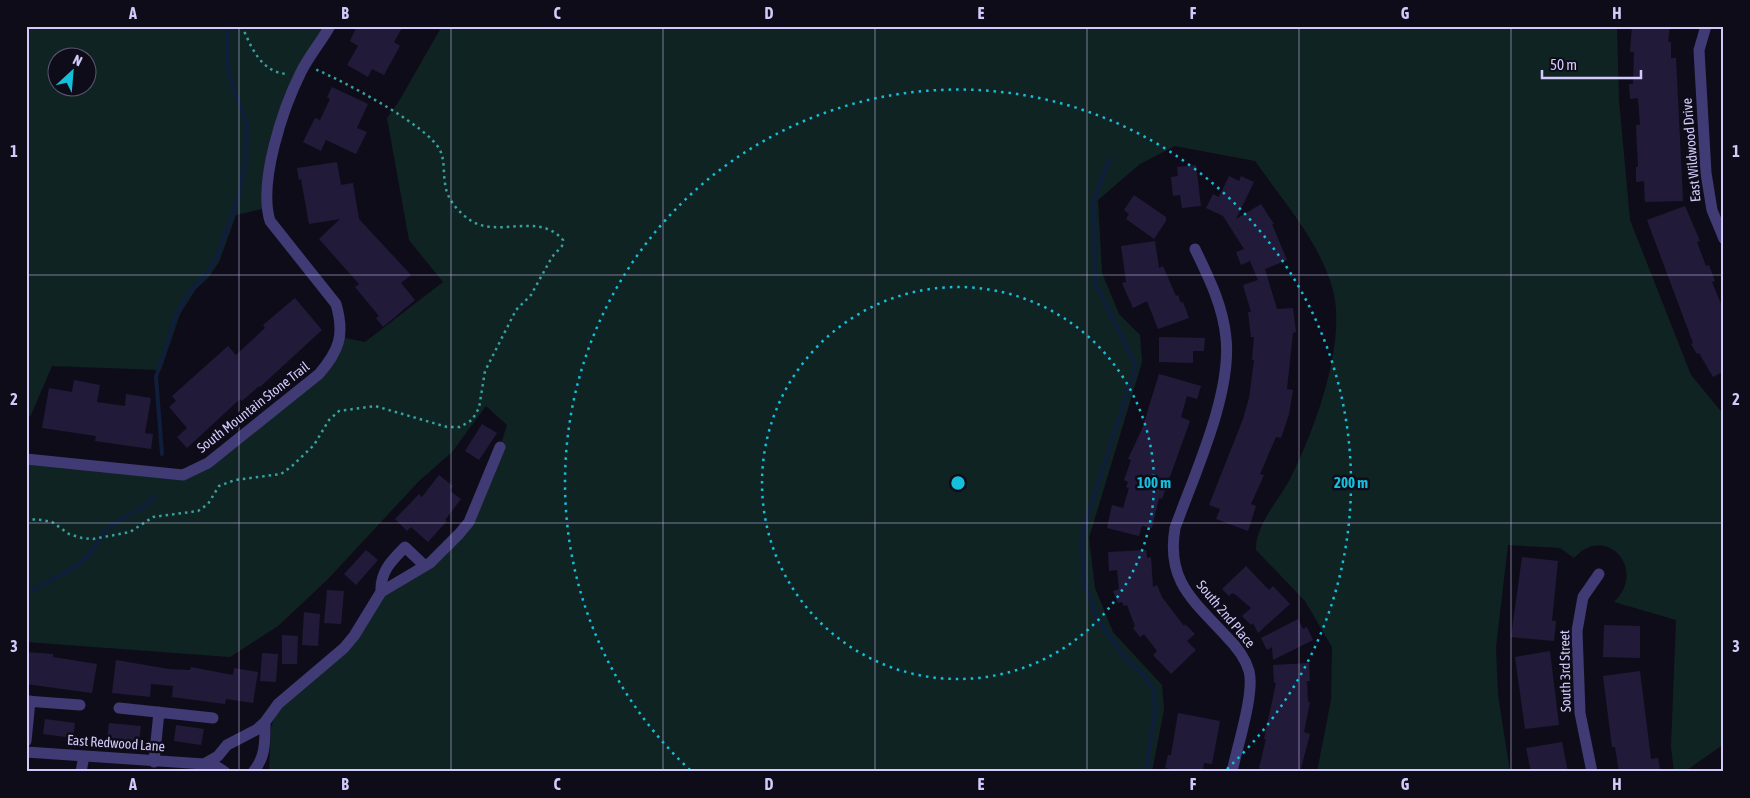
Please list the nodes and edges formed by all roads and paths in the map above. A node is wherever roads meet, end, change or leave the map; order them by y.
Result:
1 (242, 26) edge
2 (330, 26) edge
3 (1706, 26) edge
4 (302, 71) junction
5 (1724, 239) edge
6 (1195, 249) dead end
7 (500, 447) dead end
8 (26, 459) edge
9 (26, 520) edge
10 (424, 566) junction
11 (1599, 574) dead end
12 (381, 592) junction
13 (28, 701) edge
14 (80, 706) dead end
15 (119, 708) dead end
16 (159, 712) junction
17 (213, 718) dead end
18 (265, 722) junction
19 (26, 741) edge
20 (26, 752) edge
21 (84, 756) junction
22 (154, 762) junction
23 (204, 764) junction
24 (81, 772) edge
25 (225, 772) edge
26 (253, 772) edge
27 (1232, 772) edge
28 (1592, 772) edge

1 - 4 path
2 - 4 street, South Mountain Stone Trail
3 - 5 street, East Wildwood Drive
4 - 8 street, South Mountain Stone Trail
4 - 9 path
6 - 27 street, South 2nd Place
7 - 10 street
10 - 12 street
10 - 12 street
11 - 28 street, South 3rd Street
12 - 18 street
13 - 14 street
13 - 19 street
15 - 16 street
16 - 17 street
16 - 22 street
18 - 23 street
18 - 26 street
20 - 21 street, East Redwood Lane
21 - 22 street, East Redwood Lane
21 - 24 street
22 - 23 street, East Redwood Lane
23 - 25 street, East Redwood Lane

